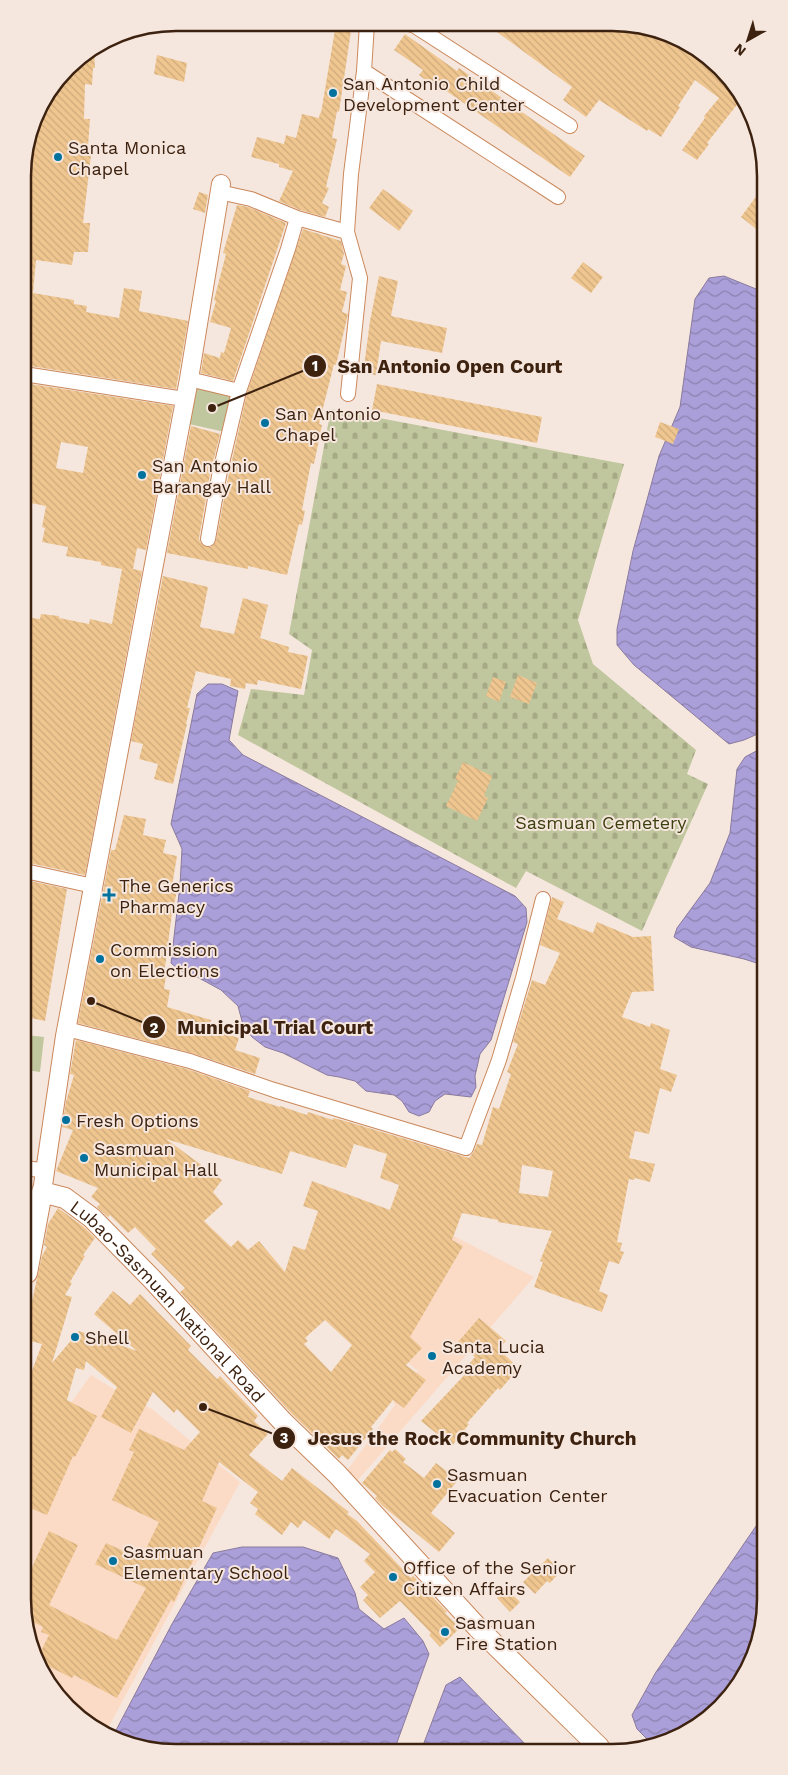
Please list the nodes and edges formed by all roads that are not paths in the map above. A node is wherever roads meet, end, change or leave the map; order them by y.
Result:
1 (423, 31) edge
2 (367, 32) edge
3 (364, 70) junction
4 (570, 126) dead end
5 (220, 188) joint
6 (558, 197) dead end
7 (297, 218) junction
8 (347, 232) junction
9 (32, 375) edge
10 (189, 379) junction
11 (239, 391) junction
12 (348, 394) dead end
13 (184, 399) junction
14 (208, 539) dead end
15 (32, 872) edge
16 (93, 886) junction
17 (543, 899) dead end
18 (67, 1029) junction
19 (31, 1169) edge
20 (46, 1171) junction
21 (42, 1192) junction
22 (31, 1250) edge
23 (595, 1744) edge

1 - 4 street
2 - 3 street
3 - 6 street
3 - 8 street
5 - 7 street
5 - 10 street
7 - 8 street
7 - 11 street
8 - 12 street
9 - 13 street
10 - 11 street
10 - 13 street
11 - 14 street
13 - 16 street
15 - 16 street
16 - 18 street
17 - 18 street
18 - 20 street
19 - 20 street
20 - 21 street
21 - 22 main road
21 - 23 main road, Lubao-Sasmuan National Road

